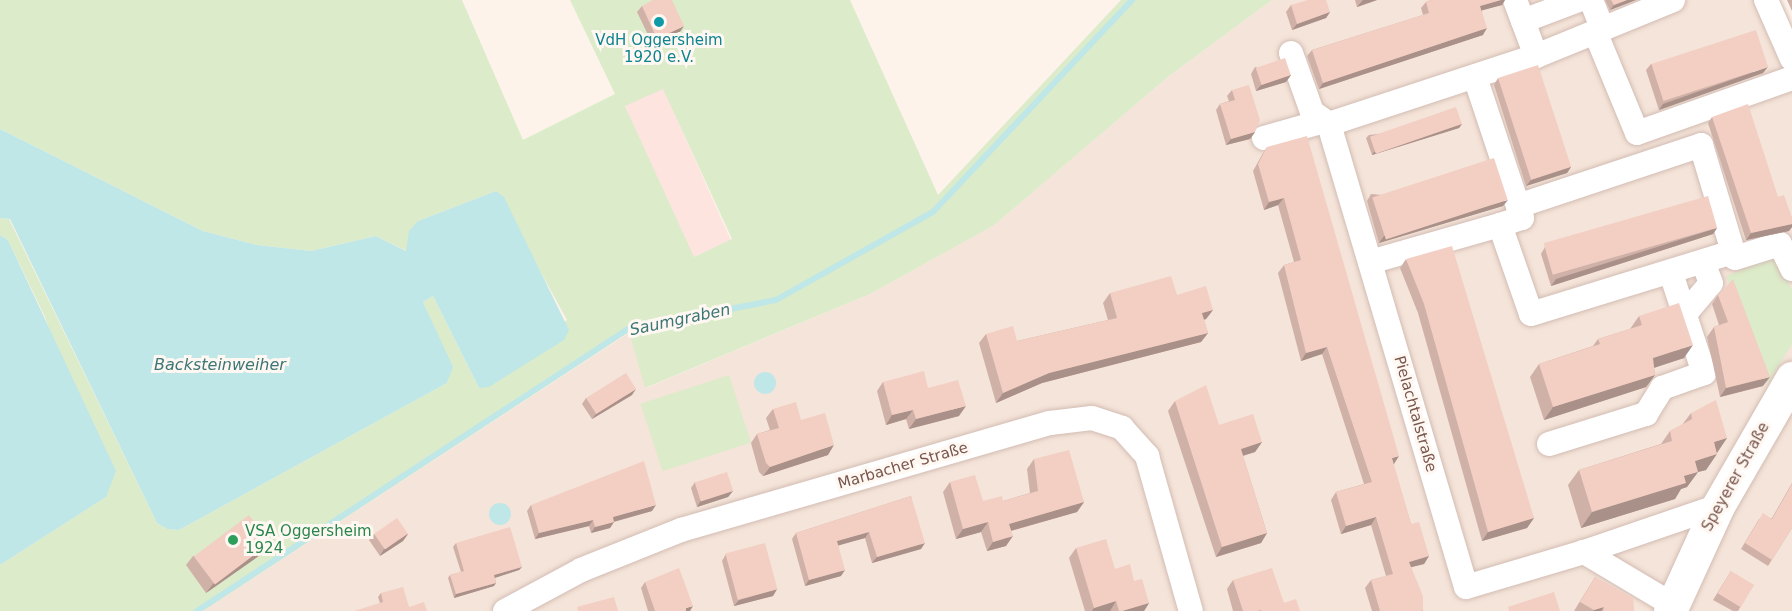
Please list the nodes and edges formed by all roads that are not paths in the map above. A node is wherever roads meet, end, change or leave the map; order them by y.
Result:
1 (1579, 0) edge
2 (1591, 0) edge
3 (1673, 0) edge
4 (1766, 0) edge
5 (1519, 10) edge
6 (1600, 32) junction
7 (1291, 53) dead end
8 (1536, 56) junction
9 (1792, 59) edge
10 (1475, 77) junction
11 (1792, 78) edge
12 (1691, 115) junction
13 (1326, 123) junction
14 (1637, 133) junction
15 (1264, 138) dead end
16 (1701, 145) junction
17 (1647, 163) junction
18 (1518, 206) junction
19 (1500, 225) junction
20 (1733, 252) junction
21 (1370, 262) junction
22 (1703, 262) junction
23 (1792, 269) edge
24 (1671, 273) junction
25 (1685, 314) junction
26 (1792, 378) edge
27 (1549, 444) dead end
28 (1718, 506) junction
29 (1584, 552) junction
30 (1671, 608) edge
31 (505, 611) edge
32 (1191, 611) edge

1 - 5 street
2 - 6 street
3 - 6 street
4 - 9 street
5 - 8 street
6 - 8 street
6 - 14 street
7 - 13 street, Pielachtalstraße
8 - 10 street
10 - 13 street
10 - 18 street
11 - 12 street
12 - 14 street
12 - 16 street
13 - 15 street
13 - 21 street, Pielachtalstraße
14 - 17 street
16 - 17 street
16 - 20 street
17 - 18 street
18 - 19 street
19 - 21 street
19 - 24 street
20 - 22 street
20 - 23 street
21 - 29 street, Pielachtalstraße
22 - 24 street
22 - 25 street
24 - 25 street
25 - 27 street
26 - 28 street, Speyerer Straße
28 - 29 street, Pielachtalstraße
28 - 30 street, Speyerer Straße
29 - 30 street
31 - 32 street, Marbacher Straße

